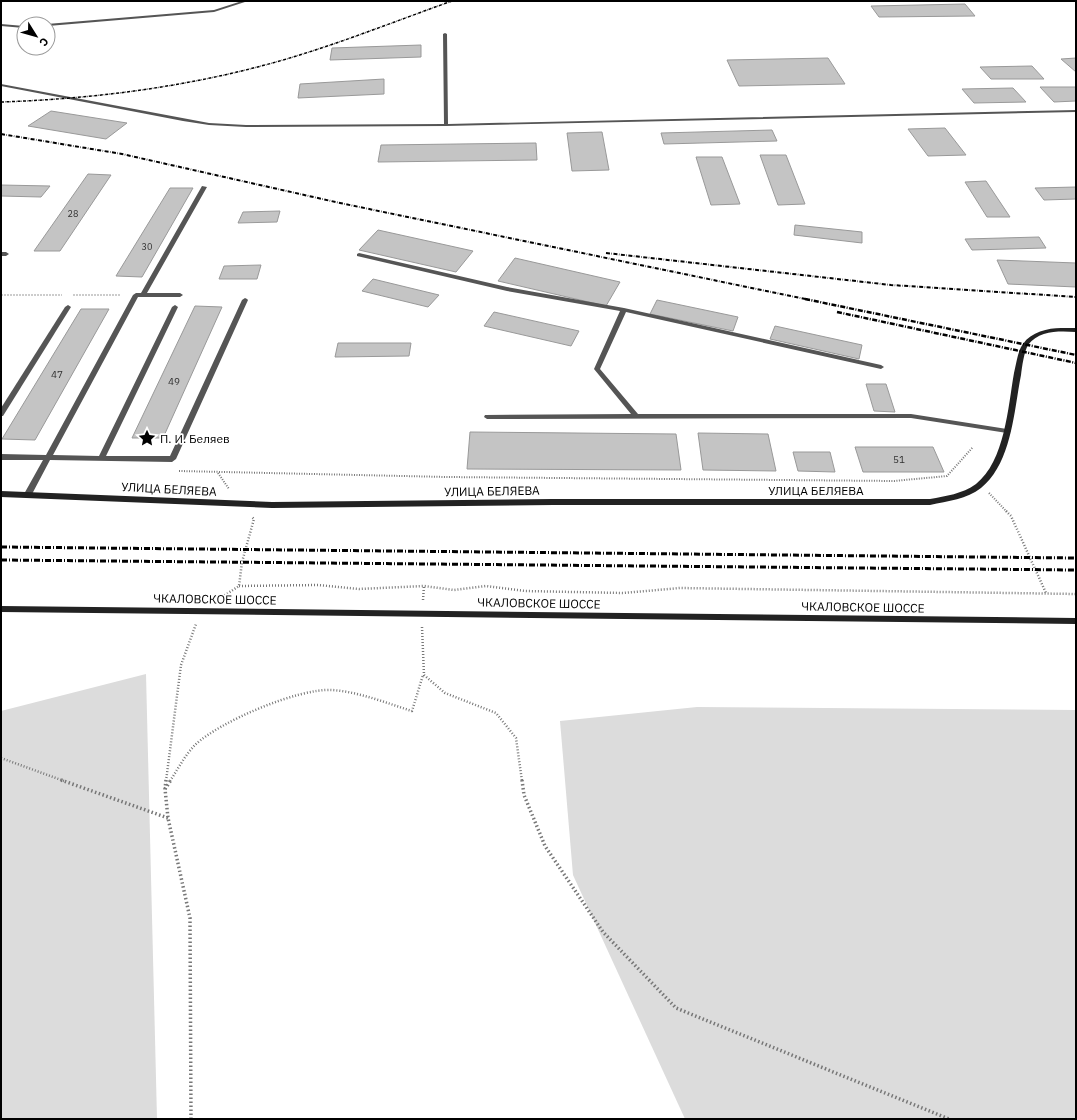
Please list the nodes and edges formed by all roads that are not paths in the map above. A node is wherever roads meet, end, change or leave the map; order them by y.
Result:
1 (246, 1) edge
2 (1, 25) edge
3 (56, 25) edge
4 (16, 26) edge
5 (444, 34) dead end
6 (1, 85) edge
7 (1076, 111) edge
8 (446, 125) junction
9 (204, 187) dead end
10 (359, 255) dead end
11 (140, 295) junction
12 (180, 295) dead end
13 (245, 300) dead end
14 (68, 307) dead end
15 (174, 307) dead end
16 (624, 310) junction
17 (1076, 330) edge
18 (881, 367) dead end
19 (1, 414) edge
20 (636, 416) junction
21 (487, 417) dead end
22 (1007, 431) junction
23 (1, 457) edge
24 (48, 457) junction
25 (101, 458) junction
26 (1, 494) edge
27 (28, 494) junction
28 (1, 609) edge
29 (1076, 621) edge

1 - 3 lane
2 - 4 lane
5 - 8 lane
6 - 8 lane
7 - 8 lane
9 - 11 lane
10 - 16 lane
11 - 12 lane
11 - 24 lane
13 - 25 lane
14 - 19 lane
15 - 25 lane
16 - 18 lane
16 - 20 lane
17 - 22 street, УЛИЦА БЕЛЯЕВА
20 - 21 lane
20 - 22 lane
22 - 27 street, УЛИЦА БЕЛЯЕВА
23 - 24 lane
24 - 25 lane
24 - 27 lane
26 - 27 street, УЛИЦА БЕЛЯЕВА
28 - 29 street, ЧКАЛОВСКОЕ ШОССЕ

